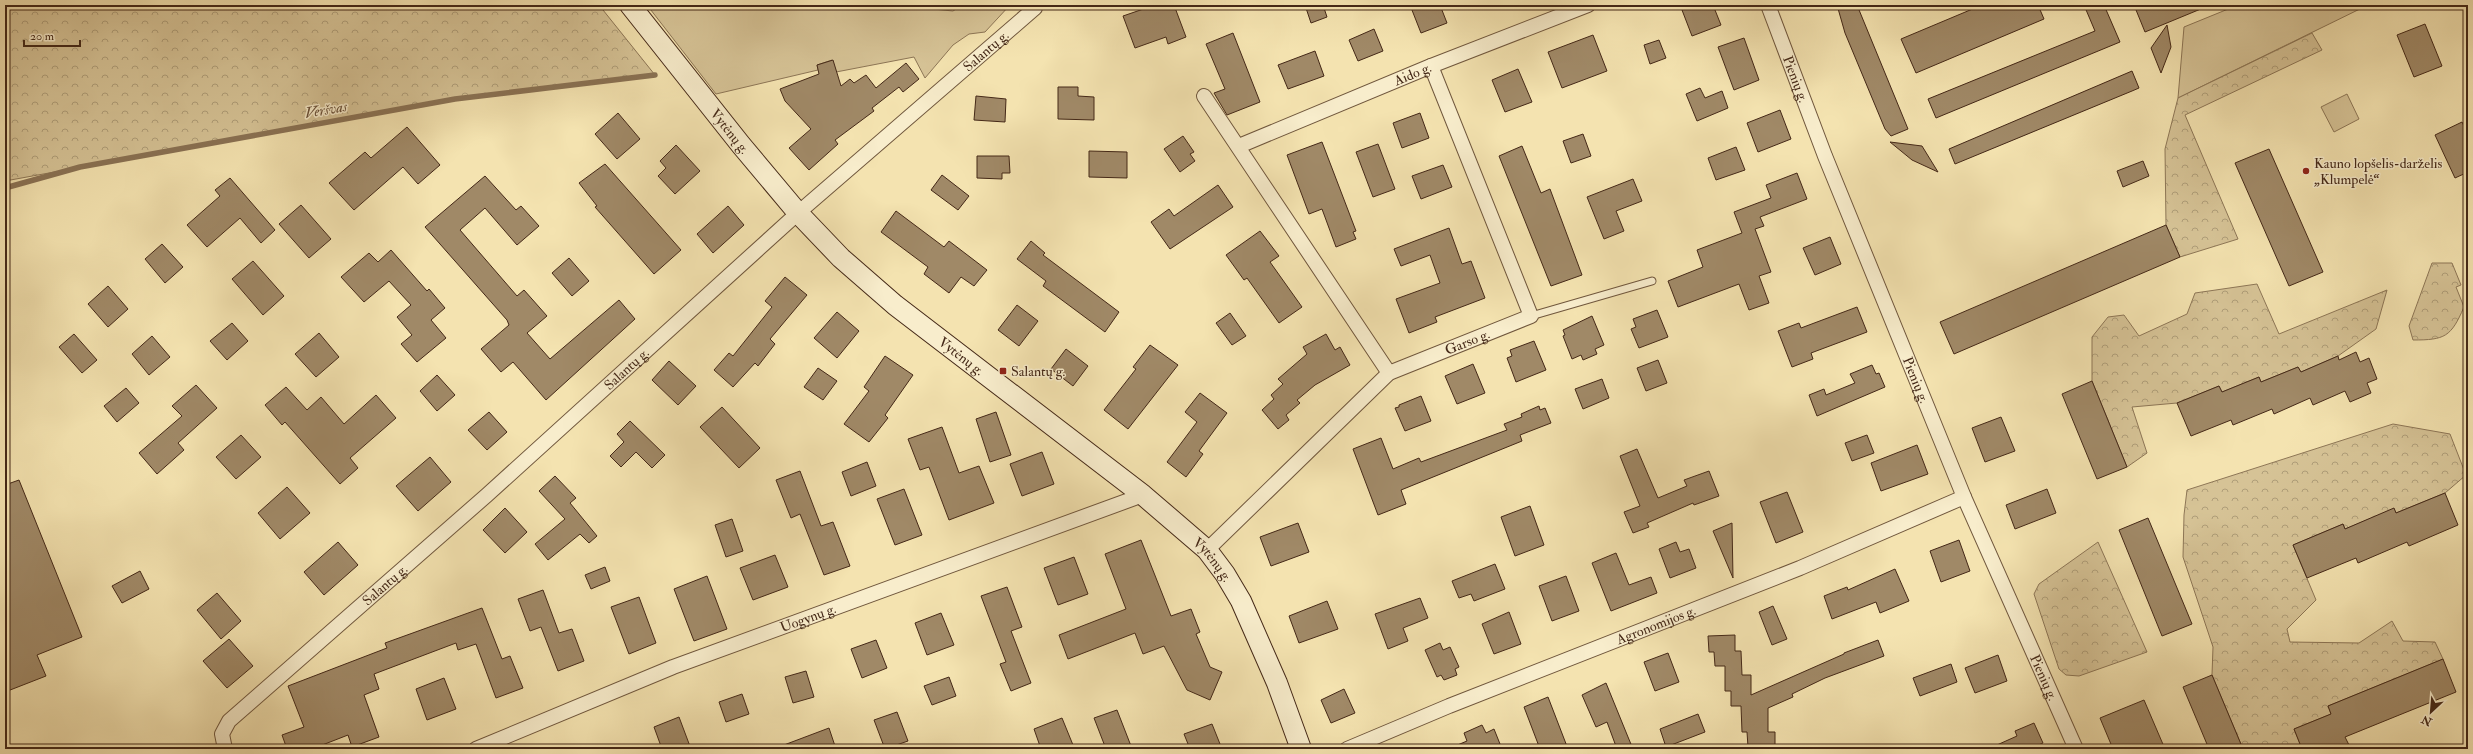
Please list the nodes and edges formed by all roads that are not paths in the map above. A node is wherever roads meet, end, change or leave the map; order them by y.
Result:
1 (630, 5) edge
2 (1588, 5) edge
3 (1768, 5) edge
4 (1035, 8) dead end
5 (1431, 66) junction
6 (1204, 96) dead end
7 (1239, 146) junction
8 (798, 213) junction
9 (1652, 281) dead end
10 (1530, 316) junction
11 (1389, 373) junction
12 (1143, 495) junction
13 (1964, 497) junction
14 (1207, 550) junction
15 (225, 749) edge
16 (476, 749) edge
17 (1301, 749) edge
18 (1347, 749) edge
19 (2076, 749) edge

1 - 8 main road, Vytėnų g.
2 - 5 street, Aido g.
3 - 13 street, Pienių g.
4 - 8 street, Salantų g.
5 - 7 street, Aido g.
5 - 10 street
6 - 7 street
7 - 11 street
8 - 12 main road, Vytėnų g.
8 - 15 street, Salantų g.
9 - 10 lane
10 - 11 street, Garso g.
11 - 14 street, Garso g.
12 - 14 main road, Vytėnų g.
12 - 16 street, Uogynų g.
13 - 18 street, Agronomijos g.
13 - 19 street, Pienių g.
14 - 17 main road, Vytėnų g.

